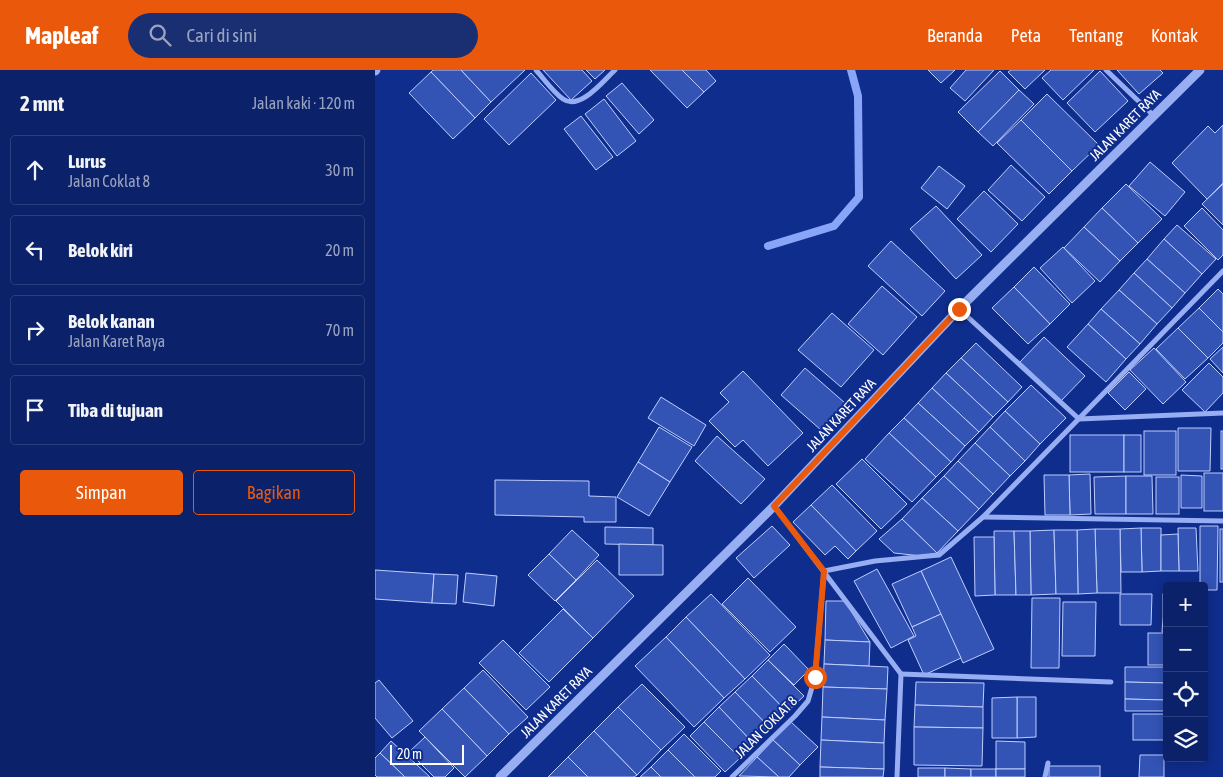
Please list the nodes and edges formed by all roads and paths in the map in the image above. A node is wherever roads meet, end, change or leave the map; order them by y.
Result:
1 (535, 70) edge
2 (615, 70) edge
3 (1106, 70) edge
4 (1200, 70) edge
5 (1154, 116) junction
6 (1223, 271) edge
7 (959, 309) junction
8 (1223, 413) edge
9 (1079, 419) junction
10 (774, 506) junction
11 (983, 517) junction
12 (1223, 520) edge
13 (824, 571) junction
14 (901, 674) junction
15 (1111, 682) dead end
16 (1048, 763) dead end
17 (500, 777) edge
18 (732, 777) edge
19 (897, 777) edge
20 (1045, 777) edge

1 - 2 street
3 - 5 street
4 - 5 street, JALAN KARET RAYA
5 - 7 street, JALAN KARET RAYA
6 - 9 street
7 - 9 street
7 - 10 street, JALAN KARET RAYA
8 - 9 street
9 - 11 street
10 - 13 street
10 - 17 street, JALAN KARET RAYA
11 - 12 street
11 - 13 street
13 - 14 street
13 - 18 street, JALAN COKLAT 8
14 - 15 street
14 - 19 street
16 - 20 street

